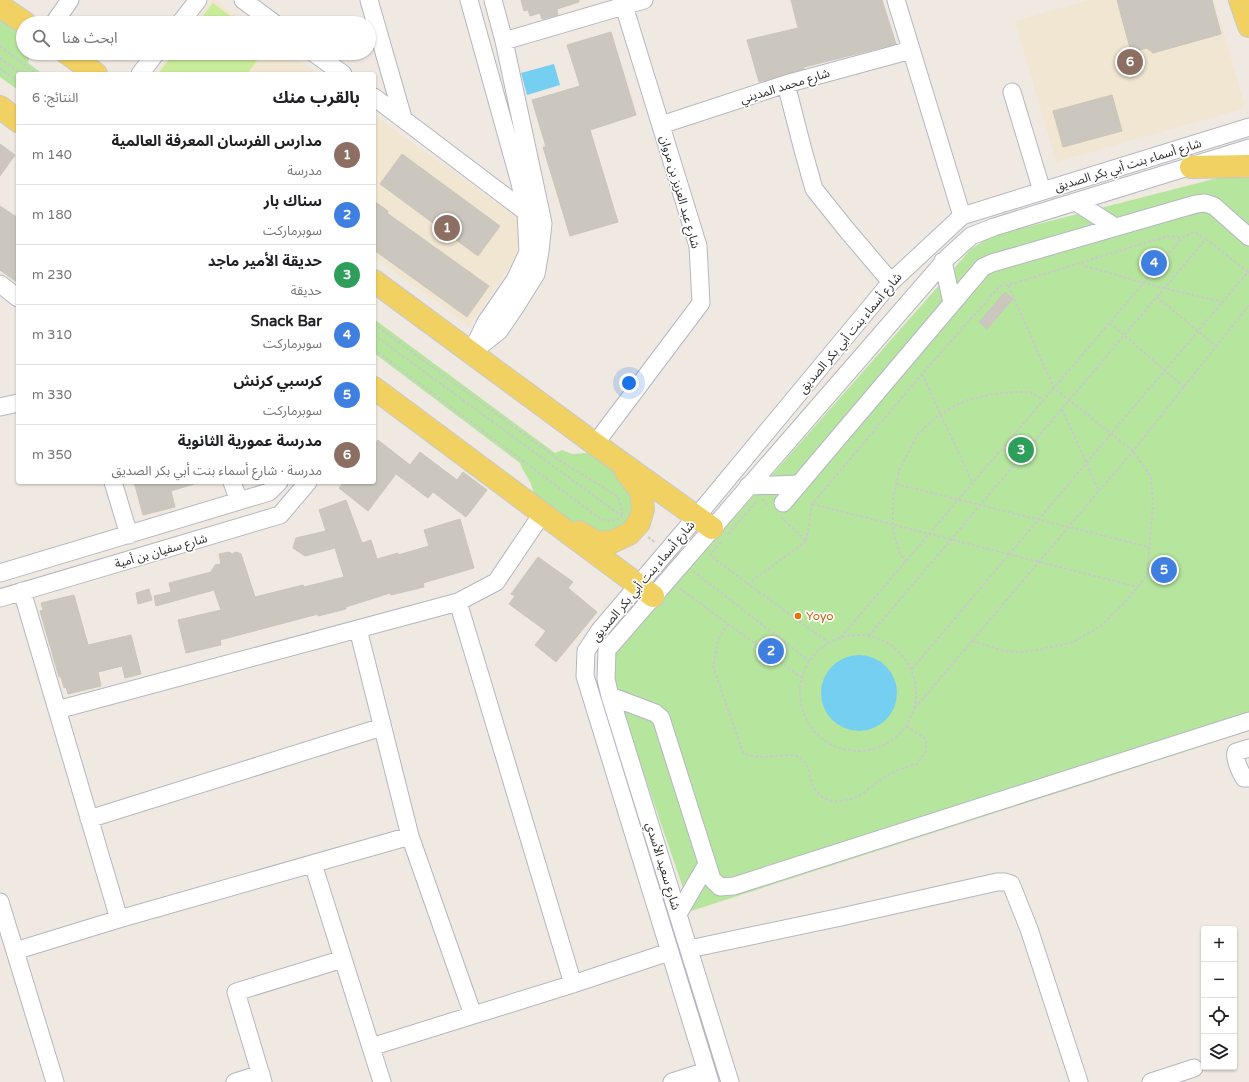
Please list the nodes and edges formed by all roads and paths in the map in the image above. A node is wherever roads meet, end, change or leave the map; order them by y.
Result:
1 (70, 0) edge
2 (198, 0) edge
3 (243, 0) edge
4 (369, 0) edge
5 (469, 0) edge
6 (492, 0) edge
7 (644, 0) edge
8 (896, 0) edge
9 (1240, 0) edge
10 (0, 6) edge
11 (624, 6) junction
12 (59, 16) edge
13 (185, 16) edge
14 (265, 16) edge
15 (373, 16) edge
16 (16, 17) edge
17 (376, 25) edge
18 (1249, 26) edge
19 (504, 40) junction
20 (0, 46) edge
21 (911, 50) junction
22 (0, 58) edge
23 (16, 58) edge
24 (18, 60) edge
25 (77, 60) edge
26 (151, 60) edge
27 (323, 60) edge
28 (0, 68) edge
29 (18, 72) edge
30 (34, 72) edge
31 (93, 72) edge
32 (142, 72) edge
33 (339, 72) edge
34 (16, 80) edge
35 (786, 84) junction
36 (1012, 92) dead end
37 (376, 98) edge
38 (0, 107) edge
39 (402, 118) junction
40 (16, 119) edge
41 (661, 125) junction
42 (1249, 127) edge
43 (1249, 148) edge
44 (1249, 166) edge
45 (1191, 167) junction
46 (1042, 191) junction
47 (1076, 202) junction
48 (526, 212) junction
49 (962, 216) junction
50 (1115, 228) junction
51 (1249, 237) edge
52 (1182, 238) junction
53 (1206, 239) junction
54 (943, 262) junction
55 (1082, 262) junction
56 (1248, 272) edge
57 (376, 282) edge
58 (891, 282) junction
59 (1144, 283) junction
60 (0, 284) edge
61 (1165, 288) junction
62 (16, 296) edge
63 (1158, 297) junction
64 (1222, 302) junction
65 (952, 304) junction
66 (1249, 304) edge
67 (1110, 323) junction
68 (376, 325) edge
69 (1198, 331) junction
70 (376, 335) edge
71 (1125, 336) junction
72 (1216, 346) junction
73 (376, 351) edge
74 (472, 353) junction
75 (1165, 370) junction
76 (922, 374) dead end
77 (1184, 387) junction
78 (1054, 388) junction
79 (376, 395) edge
80 (1044, 400) junction
81 (1070, 400) junction
82 (16, 403) edge
83 (0, 407) edge
84 (1062, 409) junction
85 (940, 414) junction
86 (1111, 434) junction
87 (595, 444) junction
88 (1133, 450) junction
89 (1086, 463) junction
90 (114, 484) edge
91 (233, 484) edge
92 (277, 484) edge
93 (306, 484) edge
94 (799, 484) junction
95 (896, 484) junction
96 (973, 484) junction
97 (748, 486) junction
98 (1098, 491) junction
99 (959, 500) junction
100 (239, 501) junction
101 (783, 503) dead end
102 (812, 504) dead end
103 (981, 505) junction
104 (542, 514) junction
105 (1038, 520) junction
106 (629, 522) junction
107 (704, 522) junction
108 (893, 525) junction
109 (1068, 527) junction
110 (930, 534) junction
111 (129, 535) junction
112 (952, 540) junction
113 (806, 541) dead end
114 (1149, 547) junction
115 (666, 551) junction
116 (1009, 554) junction
117 (906, 562) junction
118 (1039, 562) junction
119 (682, 563) junction
120 (0, 573) edge
121 (668, 580) junction
122 (1138, 587) junction
123 (645, 590) junction
124 (22, 592) junction
125 (0, 598) edge
126 (458, 602) junction
127 (728, 624) junction
128 (358, 629) junction
129 (869, 636) junction
130 (841, 637) junction
131 (972, 641) junction
132 (829, 643) junction
133 (607, 650) joint
134 (586, 651) joint
135 (809, 661) junction
136 (912, 669) junction
137 (802, 678) junction
138 (610, 696) junction
139 (915, 708) junction
140 (57, 710) junction
141 (1249, 721) edge
142 (906, 726) junction
143 (382, 727) junction
144 (1249, 748) edge
145 (1249, 778) edge
146 (89, 819) junction
147 (410, 836) junction
148 (313, 864) junction
149 (707, 864) junction
150 (0, 902) edge
151 (678, 914) junction
152 (119, 919) junction
153 (689, 949) junction
154 (15, 951) junction
155 (669, 952) junction
156 (343, 959) junction
157 (573, 984) junction
158 (472, 1015) junction
159 (371, 1047) junction
160 (1194, 1068) dead end
161 (708, 1077) edge
162 (262, 1078) edge
163 (55, 1082) edge
164 (235, 1082) edge
165 (382, 1082) edge
166 (672, 1082) edge
167 (730, 1082) edge
168 (1078, 1082) edge
169 (1151, 1082) edge

1 - 12 street
2 - 13 street
3 - 14 street
4 - 15 street
5 - 48 street
6 - 19 street
7 - 11 street
8 - 21 street
9 - 18 main road
10 - 16 main road
11 - 19 street
11 - 41 street, شارع عبد العزيز بن مروان
17 - 39 street
19 - 74 street
20 - 23 path
21 - 35 street, شارع محمد المديني
21 - 49 street
22 - 29 path
24 - 30 path
25 - 31 main road
26 - 32 street
27 - 33 street
28 - 34 path
35 - 41 street, شارع محمد المديني
35 - 58 street
36 - 46 street
37 - 39 street
38 - 40 main road
39 - 48 street
41 - 87 street, شارع عبد العزيز بن مروان
42 - 46 street, شارع أسماء بنت أبي بكر الصديق
43 - 45 street, شارع أسماء بنت أبي بكر الصديق
44 - 45 main road
45 - 47 street, شارع أسماء بنت أبي بكر الصديق
46 - 49 street, شارع أسماء بنت أبي بكر الصديق
47 - 50 street
47 - 54 street, شارع أسماء بنت أبي بكر الصديق
48 - 74 street
49 - 58 street, شارع أسماء بنت أبي بكر الصديق
50 - 51 street
50 - 65 street
52 - 53 path
52 - 55 path
52 - 59 path
53 - 56 path
53 - 61 path
54 - 65 street
54 - 97 street, شارع أسماء بنت أبي بكر الصديق
55 - 59 path
55 - 78 path
56 - 64 path
57 - 74 main road
58 - 107 street, شارع أسماء بنت أبي بكر الصديق
59 - 61 path
59 - 67 path
60 - 62 street
61 - 63 path
61 - 64 path
63 - 69 path
63 - 71 path
64 - 69 path
65 - 94 street
66 - 72 path
67 - 71 path
67 - 78 path
68 - 106 path
69 - 72 path
69 - 75 path
70 - 106 path
71 - 75 path
71 - 81 path
72 - 77 path
73 - 106 path
74 - 87 main road
75 - 77 path
75 - 86 path
76 - 85 path
77 - 88 path
78 - 80 path
78 - 81 path
79 - 104 main road
80 - 85 path
80 - 96 path
81 - 84 path
81 - 86 path
82 - 83 street
84 - 89 path
84 - 103 path
85 - 95 path
85 - 96 path
86 - 88 path
86 - 89 path
87 - 106 main road
87 - 107 main road
88 - 98 path
88 - 114 path
89 - 98 path
89 - 105 path
90 - 111 street
91 - 100 street
92 - 100 street, شارع سفيان بن أمية
93 - 124 street, شارع سفيان بن أمية
94 - 97 street
94 - 101 street
95 - 99 path
95 - 108 path
96 - 99 path
97 - 107 street, شارع أسماء بنت أبي بكر الصديق
98 - 109 path
99 - 103 path
99 - 110 path
100 - 111 street, شارع سفيان بن أمية
102 - 108 path
103 - 105 path
103 - 112 path
104 - 106 main road
104 - 123 main road
104 - 126 street
105 - 109 path
105 - 116 path
106 - 115 path
107 - 115 street, شارع أسماء بنت أبي بكر الصديق
107 - 119 street, شارع أسماء بنت أبي بكر الصديق
108 - 110 path
108 - 117 path
109 - 114 path
109 - 118 path
110 - 112 path
110 - 117 path
111 - 120 street, شارع سفيان بن أمية
112 - 116 path
112 - 129 path
113 - 132 path
114 - 122 path
115 - 123 street, شارع أسماء بنت أبي بكر الصديق
116 - 118 path
116 - 136 path
117 - 130 path
118 - 122 path
118 - 131 path
119 - 121 street, شارع أسماء بنت أبي بكر الصديق
119 - 135 path
121 - 123 street, شارع أسماء بنت أبي بكر الصديق
121 - 127 path
122 - 131 path
123 - 133 street, شارع أسماء بنت أبي بكر الصديق
123 - 134 street, شارع أسماء بنت أبي بكر الصديق
124 - 125 street, شارع سفيان بن أمية
124 - 140 street
126 - 128 street
126 - 157 street
127 - 137 path
127 - 142 path
128 - 140 street
128 - 143 street
129 - 130 path
129 - 136 path
130 - 132 path
131 - 139 path
132 - 135 path
133 - 138 street, شارع سعيد الأسدي
134 - 155 street, شارع سعيد الأسدي
135 - 137 path
136 - 139 path
137 - 142 path
138 - 149 street
138 - 151 street, شارع سعيد الأسدي
139 - 142 path
140 - 146 street
141 - 149 street
143 - 146 street
143 - 147 street
144 - 145 street
146 - 152 street
147 - 148 street
147 - 158 street
148 - 152 street
148 - 156 street
149 - 151 street
150 - 154 street
151 - 153 street, شارع سعيد الأسدي
152 - 154 street
153 - 167 street, شارع سعيد الأسدي
153 - 168 street
154 - 163 street
155 - 157 street
155 - 161 street, شارع سعيد الأسدي
156 - 159 street
156 - 162 street
157 - 158 street
158 - 159 street
159 - 165 street
160 - 169 street
161 - 166 street
162 - 164 street

